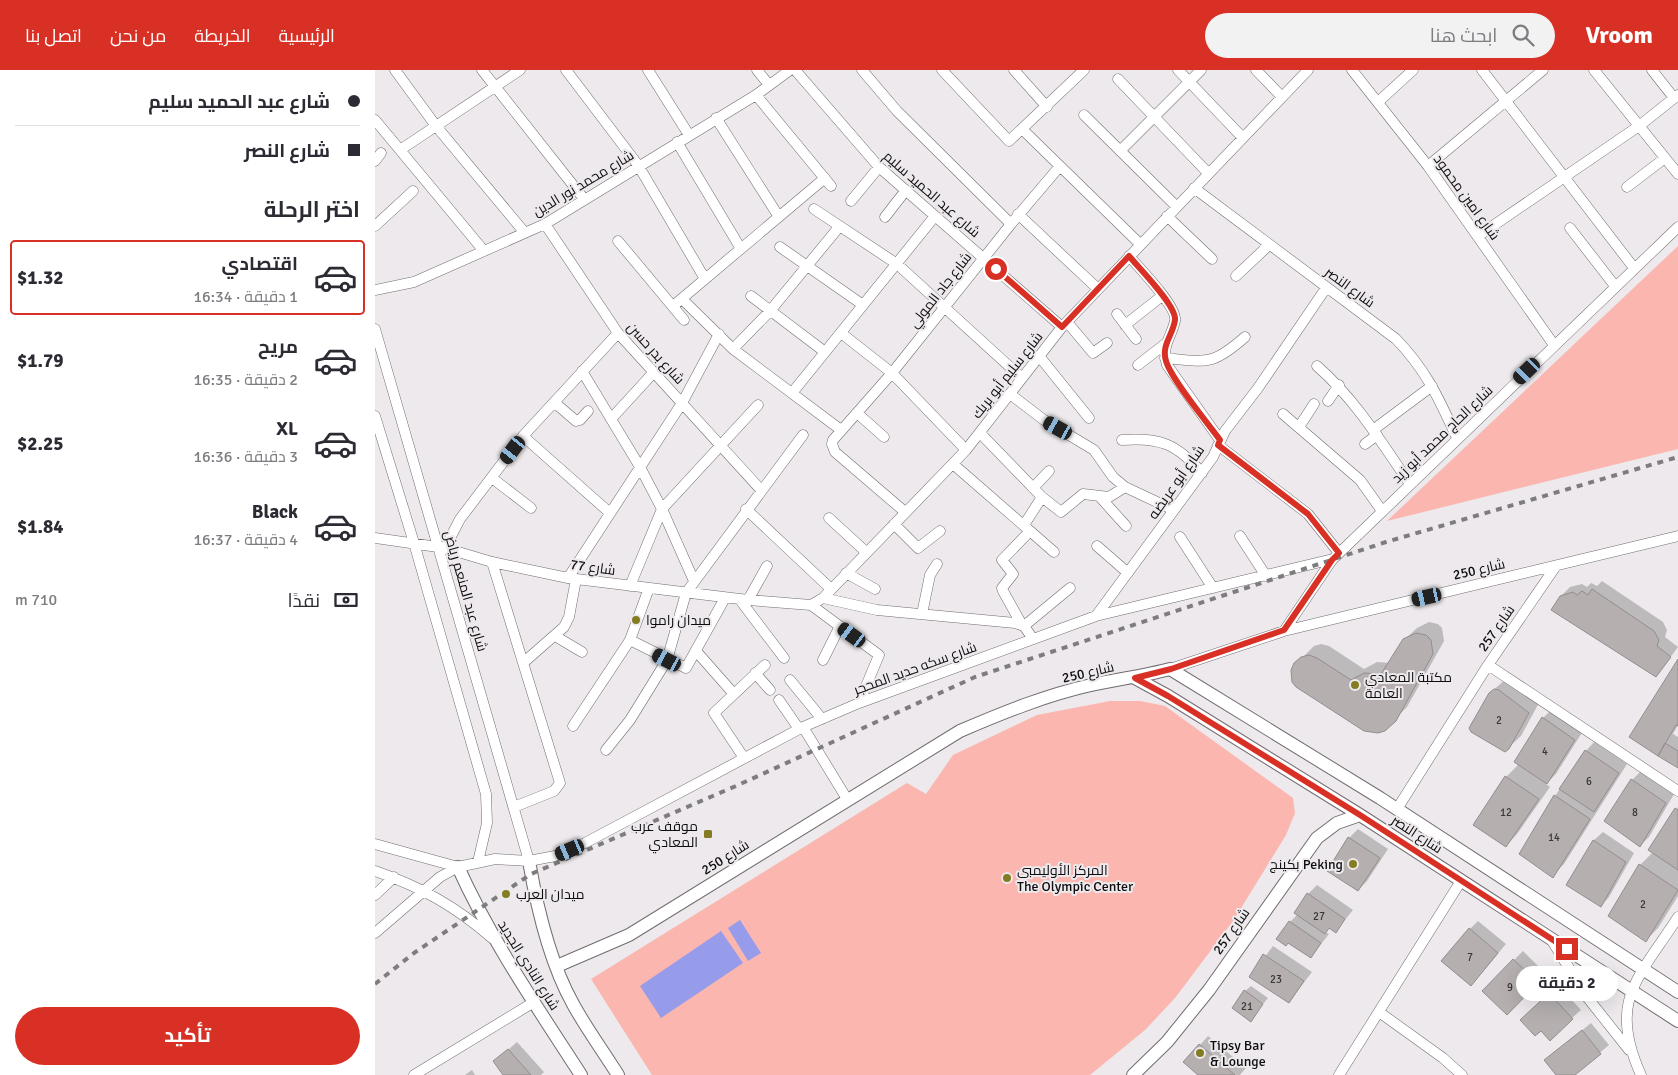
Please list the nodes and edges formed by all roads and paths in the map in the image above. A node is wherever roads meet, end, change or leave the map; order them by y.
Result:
1 (395, 70) edge
2 (482, 70) edge
3 (520, 70) edge
4 (566, 70) edge
5 (648, 70) edge
6 (757, 70) edge
7 (791, 70) edge
8 (795, 70) edge
9 (862, 70) edge
10 (942, 70) edge
11 (1014, 70) edge
12 (1084, 70) edge
13 (1178, 70) edge
14 (1201, 70) edge
15 (1256, 70) edge
16 (1308, 70) edge
17 (1353, 70) edge
18 (1413, 70) edge
19 (1482, 70) edge
20 (1595, 70) edge
21 (1653, 70) edge
22 (1542, 71) edge
23 (1118, 79) dead end
24 (1189, 82) junction
25 (769, 85) junction
26 (495, 87) junction
27 (756, 95) junction
28 (1677, 97) edge
29 (1282, 98) junction
30 (1507, 101) junction
31 (1377, 102) junction
32 (1047, 107) junction
33 (1084, 115) dead end
34 (1154, 117) junction
35 (717, 118) junction
36 (375, 120) edge
37 (435, 126) junction
38 (1639, 126) junction
39 (1023, 130) junction
40 (689, 135) junction
41 (1243, 138) junction
42 (677, 142) junction
43 (400, 150) junction
44 (1120, 151) junction
45 (1665, 158) junction
46 (639, 165) junction
47 (1060, 166) junction
48 (1428, 166) junction
49 (879, 167) junction
50 (1208, 173) junction
51 (1678, 174) edge
52 (1565, 177) junction
53 (1627, 187) dead end
54 (1193, 188) junction
55 (906, 190) junction
56 (413, 191) dead end
57 (584, 199) junction
58 (851, 201) dead end
59 (1176, 206) junction
60 (814, 209) dead end
61 (1019, 214) junction
62 (935, 216) junction
63 (1167, 216) junction
64 (779, 217) junction
65 (885, 217) dead end
66 (545, 224) junction
67 (1011, 224) junction
68 (375, 226) edge
69 (839, 227) junction
70 (1678, 227) edge
71 (1570, 228) dead end
72 (525, 233) junction
73 (1478, 236) junction
74 (618, 241) dead end
75 (1140, 244) junction
76 (1269, 245) junction
77 (780, 248) dead end
78 (741, 249) junction
79 (485, 251) junction
80 (1129, 256) junction
81 (983, 258) junction
82 (1212, 259) dead end
83 (897, 264) junction
84 (809, 267) junction
85 (1634, 268) junction
86 (1236, 276) dead end
87 (705, 279) junction
88 (1615, 286) junction
89 (1326, 288) junction
90 (1098, 289) junction
91 (375, 290) edge
92 (751, 296) dead end
93 (1162, 296) junction
94 (682, 299) junction
95 (863, 305) junction
96 (673, 306) junction
97 (945, 307) junction
98 (771, 311) junction
99 (1117, 314) dead end
100 (684, 320) dead end
101 (1065, 324) junction
102 (1125, 325) junction
103 (375, 329) edge
104 (618, 333) junction
105 (841, 333) junction
106 (719, 334) junction
107 (1245, 337) dead end
108 (1136, 339) dead end
109 (1107, 343) dead end
110 (1165, 344) junction
111 (1554, 344) junction
112 (733, 349) junction
113 (825, 352) junction
114 (1039, 356) junction
115 (1165, 358) junction
116 (1138, 365) dead end
117 (1317, 366) dead end
118 (582, 372) junction
119 (654, 372) junction
120 (892, 373) junction
121 (1023, 378) junction
122 (1339, 386) junction
123 (1433, 386) junction
124 (792, 393) junction
125 (1010, 394) junction
126 (1328, 401) dead end
127 (554, 402) junction
128 (682, 403) junction
129 (1314, 404) dead end
130 (758, 405) dead end
131 (588, 412) dead end
132 (857, 413) junction
133 (1283, 414) dead end
134 (375, 416) edge
135 (1089, 418) dead end
136 (611, 419) junction
137 (1299, 428) junction
138 (841, 430) junction
139 (1375, 432) junction
140 (980, 433) junction
141 (523, 436) junction
142 (803, 436) dead end
143 (884, 437) dead end
144 (1457, 438) junction
145 (1122, 440) dead end
146 (1219, 443) junction
147 (1365, 444) dead end
148 (721, 446) junction
149 (966, 450) junction
150 (953, 464) junction
151 (640, 467) junction
152 (1049, 471) dead end
153 (1202, 473) junction
154 (492, 478) junction
155 (1410, 484) junction
156 (1125, 487) junction
157 (1033, 488) junction
158 (761, 490) junction
159 (1042, 497) junction
160 (1100, 498) junction
161 (531, 508) dead end
162 (663, 509) junction
163 (746, 509) junction
164 (1174, 510) junction
165 (1382, 511) junction
166 (905, 512) junction
167 (610, 513) junction
168 (829, 518) dead end
169 (895, 524) junction
170 (1126, 526) dead end
171 (1027, 528) junction
172 (940, 531) dead end
173 (1240, 536) dead end
174 (1181, 537) dead end
175 (375, 538) edge
176 (1677, 538) edge
177 (414, 543) junction
178 (1097, 546) dead end
179 (442, 547) junction
180 (866, 552) junction
181 (1053, 552) dead end
182 (1336, 556) junction
183 (492, 562) junction
184 (937, 564) dead end
185 (767, 566) dead end
186 (1557, 566) junction
187 (846, 573) junction
188 (1127, 573) junction
189 (1266, 576) junction
190 (572, 578) junction
191 (694, 581) junction
192 (630, 586) junction
193 (649, 588) junction
194 (1070, 588) dead end
195 (1213, 588) junction
196 (831, 589) junction
197 (875, 589) dead end
198 (686, 593) junction
199 (725, 598) junction
200 (823, 598) junction
201 (744, 600) junction
202 (811, 605) junction
203 (922, 614) junction
204 (1096, 616) junction
205 (1023, 625) junction
206 (840, 626) junction
207 (1284, 630) junction
208 (555, 636) junction
209 (1033, 639) junction
210 (631, 640) junction
211 (696, 651) junction
212 (582, 652) dead end
213 (784, 658) dead end
214 (667, 660) junction
215 (823, 660) dead end
216 (523, 663) junction
217 (765, 664) dead end
218 (1489, 665) junction
219 (1171, 669) junction
220 (755, 673) junction
221 (1135, 678) junction
222 (790, 680) dead end
223 (770, 690) dead end
224 (733, 693) junction
225 (779, 700) dead end
226 (859, 704) junction
227 (822, 719) junction
228 (573, 726) dead end
229 (801, 728) junction
230 (606, 750) dead end
231 (744, 758) junction
232 (1678, 791) edge
233 (847, 799) junction
234 (514, 807) junction
235 (1397, 809) junction
236 (1360, 815) junction
237 (375, 844) edge
238 (529, 861) junction
239 (478, 862) junction
240 (457, 867) junction
241 (375, 871) edge
242 (394, 877) junction
243 (1461, 881) junction
244 (425, 890) junction
245 (375, 894) edge
246 (1678, 917) edge
247 (375, 933) edge
248 (494, 939) junction
249 (1551, 939) junction
250 (557, 966) junction
251 (1644, 970) junction
252 (1630, 990) junction
253 (1678, 992) edge
254 (534, 1002) junction
255 (1379, 1012) junction
256 (1678, 1021) edge
257 (1630, 1050) junction
258 (414, 1075) edge
259 (581, 1075) edge
260 (618, 1075) edge
261 (1133, 1075) edge
262 (1339, 1075) edge
263 (1463, 1075) edge
264 (1641, 1075) edge

1 - 37 street
2 - 26 street
3 - 26 street
4 - 46 street
5 - 40 street
6 - 25 street
7 - 25 street, شارع محمد نور الدين
8 - 49 street, شارع عبد الحميد سليم
9 - 67 street
10 - 39 street
11 - 32 street
12 - 32 street
13 - 24 street
14 - 24 street
15 - 29 street
16 - 29 street, شارع سليم أبو بريك
17 - 31 street, شارع امين محمود
18 - 31 street
19 - 30 street
20 - 38 street
21 - 28 street
22 - 30 street
23 - 34 street
24 - 34 street
24 - 41 street
25 - 27 street, شارع محمد نور الدين
26 - 37 street
26 - 57 street
27 - 35 street, شارع محمد نور الدين
27 - 64 street
28 - 38 street
29 - 41 street, شارع سليم أبو بريك
30 - 48 street
30 - 52 street
31 - 48 street, شارع امين محمود
32 - 39 street
33 - 44 street
34 - 44 street
34 - 50 street
35 - 40 street, شارع محمد نور الدين
35 - 64 street
36 - 43 street
37 - 43 street
37 - 72 street
38 - 45 street
38 - 52 street
39 - 47 street
40 - 42 street, شارع محمد نور الدين
41 - 50 street, شارع سليم أبو بريك
42 - 46 street, شارع محمد نور الدين
42 - 78 street
43 - 79 street
44 - 59 street
45 - 51 street
45 - 53 street
46 - 57 street, شارع محمد نور الدين
46 - 87 street
47 - 61 street, شارع جاد المولي
47 - 75 street
48 - 73 street, شارع امين محمود
49 - 55 street, شارع عبد الحميد سليم
49 - 58 street
50 - 54 street, شارع سليم أبو بريك
52 - 73 street
52 - 85 street
54 - 59 street, شارع سليم أبو بريك
54 - 76 street, شارع النصر
55 - 62 street, شارع عبد الحميد سليم
55 - 65 street
56 - 68 street
57 - 66 street, شارع محمد نور الدين
59 - 63 street, شارع سليم أبو بريك
60 - 69 street
61 - 67 street, شارع جاد المولي
61 - 90 street
62 - 81 street, شارع عبد الحميد سليم
62 - 83 street
63 - 75 street, شارع سليم أبو بريك
63 - 82 street
64 - 78 street
66 - 72 street, شارع محمد نور الدين
66 - 104 street, شارع بدر حسن
67 - 81 street, شارع جاد المولي
69 - 83 street
69 - 84 street
70 - 85 street, شارع الحاج محمد أبو زيد
71 - 88 street
72 - 79 street, شارع محمد نور الدين
73 - 111 street, شارع امين محمود
74 - 96 street
75 - 80 street, شارع سليم أبو بريك
76 - 86 street
76 - 89 street, شارع النصر
77 - 84 street
78 - 87 street
79 - 91 street, شارع محمد نور الدين
80 - 90 street, شارع سليم أبو بريك
80 - 93 street
81 - 97 street, شارع جاد المولي
81 - 101 street, شارع عبد الحميد سليم
83 - 95 street
83 - 97 street
84 - 95 street
84 - 98 street
85 - 88 street, شارع الحاج محمد أبو زيد
87 - 94 street
88 - 111 street, شارع الحاج محمد أبو زيد
89 - 123 street, شارع النصر
89 - 146 street, شارع أبو عريضه
90 - 101 street, شارع سليم أبو بريك
92 - 98 street
93 - 102 street
93 - 110 street
94 - 96 street
94 - 106 street
95 - 105 street
96 - 100 street
97 - 120 street, شارع جاد المولي
97 - 121 street
98 - 112 street
98 - 113 street
99 - 102 street
101 - 109 street, شارع عبد الحميد سليم
101 - 114 street, شارع سليم أبو بريك
102 - 108 street
103 - 179 street, شارع عبد المنعم رياض
104 - 118 street
104 - 119 street, شارع بدر حسن
105 - 113 street
105 - 120 street
106 - 112 street
106 - 128 street
107 - 115 street
110 - 115 street
110 - 116 street
111 - 144 street, شارع الحاج محمد أبو زيد
112 - 124 street
113 - 124 street
114 - 121 street, شارع سليم أبو بريك
114 - 135 street
115 - 146 street
117 - 122 street
118 - 127 street
118 - 136 street
119 - 128 street, شارع بدر حسن
119 - 136 street
120 - 132 street, شارع جاد المولي
120 - 149 street
121 - 125 street, شارع سليم أبو بريك
122 - 126 street
122 - 139 street
123 - 139 street
123 - 144 street, شارع النصر
124 - 138 street
125 - 140 street, شارع سليم أبو بريك
125 - 156 street
127 - 131 street
127 - 141 street
128 - 148 street, شارع بدر حسن
128 - 151 street
129 - 137 street
130 - 148 street
132 - 138 street, شارع جاد المولي
132 - 143 street
133 - 137 street
134 - 177 street
136 - 151 street
137 - 165 street
138 - 166 street
139 - 147 street
139 - 155 street
140 - 149 street, شارع سليم أبو بريك
140 - 157 street
141 - 154 street
141 - 167 street
142 - 158 street
144 - 155 street, شارع الحاج محمد أبو زيد
145 - 153 street
146 - 153 street, شارع أبو عريضه
146 - 182 street
148 - 158 street, شارع بدر حسن
148 - 162 street
149 - 150 street, شارع سليم أبو بريك
150 - 166 street, شارع سليم أبو بريك
150 - 171 street
151 - 162 street
151 - 167 street
152 - 157 street
153 - 164 street, شارع أبو عريضه
154 - 161 street
154 - 179 street
155 - 165 street, شارع الحاج محمد أبو زيد
156 - 160 street
156 - 164 street
157 - 159 street
158 - 163 street
159 - 160 street
159 - 171 street
160 - 170 street
162 - 191 street
162 - 192 street
163 - 191 street
163 - 196 street
164 - 188 street, شارع أبو عريضه
165 - 182 street, شارع الحاج محمد أبو زيد
166 - 169 street, شارع سليم أبو بريك
167 - 190 street
168 - 180 street
169 - 172 street
169 - 180 street, شارع سليم أبو بريك
171 - 181 street
171 - 205 street
173 - 189 street
174 - 195 street
175 - 177 street, شارع 77
176 - 186 street, شارع 250
177 - 179 street, شارع 77
177 - 239 street
178 - 188 street
179 - 183 street, شارع 77
179 - 234 street, شارع عبد المنعم رياض
180 - 187 street, شارع سليم أبو بريك
182 - 189 street, شارع سكه حديد المحجر
182 - 207 street, شارع الحاج محمد أبو زيد
183 - 190 street, شارع 77
183 - 216 street
184 - 203 street
185 - 201 street
186 - 207 street, شارع 250
186 - 218 street, شارع 257
187 - 196 street, شارع سليم أبو بريك
187 - 197 street
188 - 204 street, شارع أبو عريضه
189 - 195 street, شارع سكه حديد المحجر
190 - 192 street, شارع 77
190 - 208 street
191 - 198 street
192 - 193 street, شارع 77
193 - 198 street, شارع 77
193 - 210 street
194 - 205 street
195 - 204 street, شارع سكه حديد المحجر
196 - 200 street, شارع سليم أبو بريك
198 - 199 street, شارع 77
198 - 214 street
199 - 201 street, شارع 77
199 - 211 street
200 - 202 street, شارع سليم أبو بريك
200 - 203 street
201 - 202 street, شارع 77
201 - 213 street
202 - 206 street
203 - 205 street
204 - 209 street, شارع سكه حديد المحجر
205 - 209 street
206 - 215 street
206 - 226 street
207 - 219 street, شارع 250
208 - 212 street
208 - 216 street
209 - 226 street, شارع سكه حديد المحجر
210 - 214 street
210 - 228 street
211 - 214 street
211 - 224 street
214 - 230 street
216 - 234 street
217 - 220 street
218 - 232 street
218 - 235 street, شارع 257
219 - 221 street, شارع 250
219 - 235 street, شارع النصر
220 - 223 street
220 - 224 street
221 - 233 street, شارع 250
221 - 236 street, شارع النصر
222 - 227 street
224 - 231 street
225 - 229 street
226 - 227 street, شارع سكه حديد المحجر
227 - 229 street, شارع سكه حديد المحجر
229 - 231 street, شارع سكه حديد المحجر
229 - 233 street
231 - 238 street, شارع سكه حديد المحجر
233 - 250 street, شارع 250
234 - 238 street, شارع عبد المنعم رياض
235 - 251 street, شارع النصر
236 - 243 street, شارع النصر
236 - 261 street, شارع 257
237 - 240 street
238 - 239 street
238 - 250 street, شارع النادي الجديد
239 - 240 street
240 - 244 street
240 - 248 street, شارع النادي الجديد
241 - 242 street
242 - 244 street
242 - 245 street
243 - 249 street, شارع النصر
243 - 255 street
244 - 247 street
244 - 248 street
246 - 251 street
248 - 254 street, شارع النادي الجديد
249 - 252 street, شارع النصر
249 - 257 street
250 - 260 street, شارع النادي الجديد
251 - 252 street
251 - 253 street, شارع النصر
252 - 256 street, شارع النصر
252 - 257 street
254 - 258 street
254 - 259 street, شارع النادي الجديد
255 - 262 street
255 - 263 street
257 - 264 street

